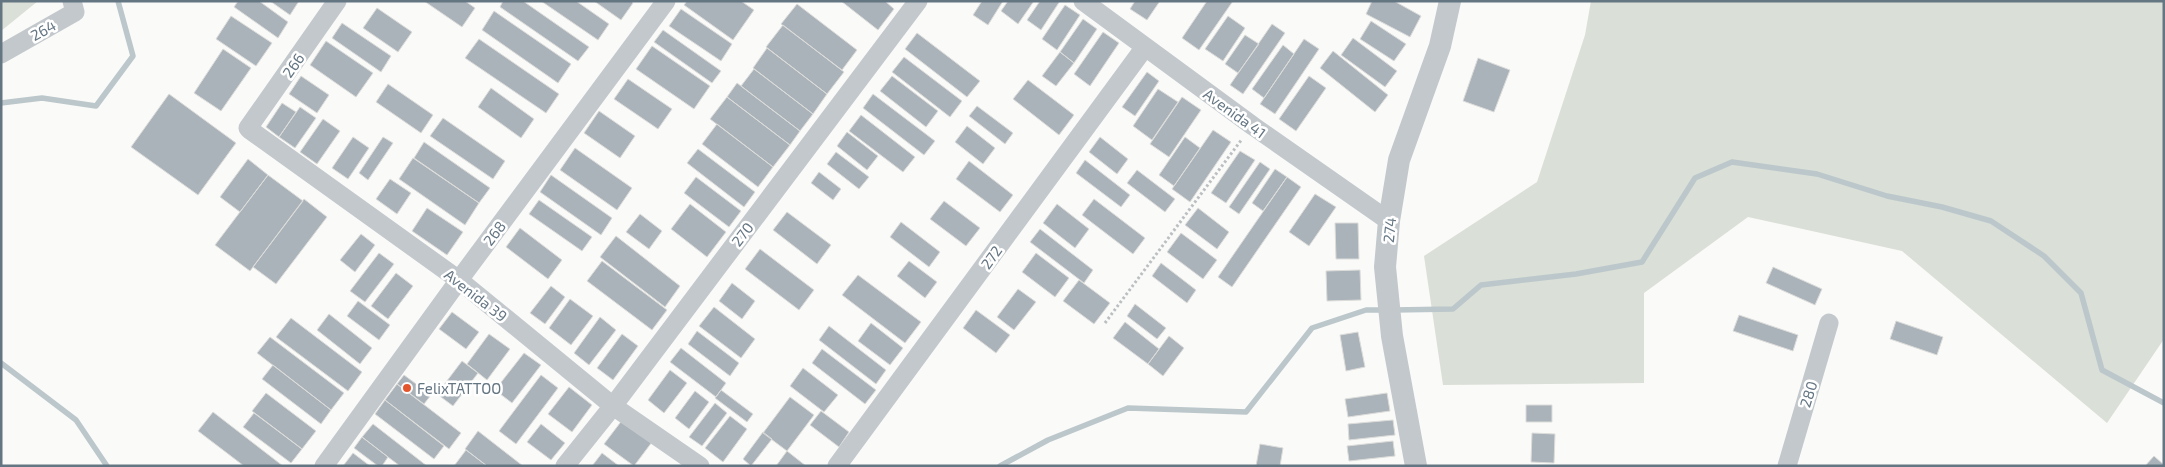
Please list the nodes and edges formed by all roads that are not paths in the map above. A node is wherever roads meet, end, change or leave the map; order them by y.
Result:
1 (72, 1) edge
2 (337, 1) edge
3 (666, 1) edge
4 (918, 1) edge
5 (1083, 1) edge
6 (1450, 1) edge
7 (1145, 47) junction
8 (1, 54) edge
9 (248, 128) joint
10 (1389, 221) junction
11 (458, 280) junction
12 (1829, 323) dead end
13 (613, 406) junction
14 (324, 466) edge
15 (565, 466) edge
16 (700, 466) edge
17 (837, 466) edge
18 (1416, 466) edge
19 (1787, 466) edge

1 - 8 street, 264
2 - 9 street, 266
3 - 11 street, 268
4 - 13 street, 270
5 - 7 street, Avenida 41
6 - 10 street, 274
7 - 10 street, Avenida 41
7 - 17 street, 272
9 - 11 street, Avenida 39
10 - 18 street, 274
11 - 13 street, Avenida 39
11 - 14 street, 268
12 - 19 street, 280
13 - 15 street, 270
13 - 16 street, Avenida 39

